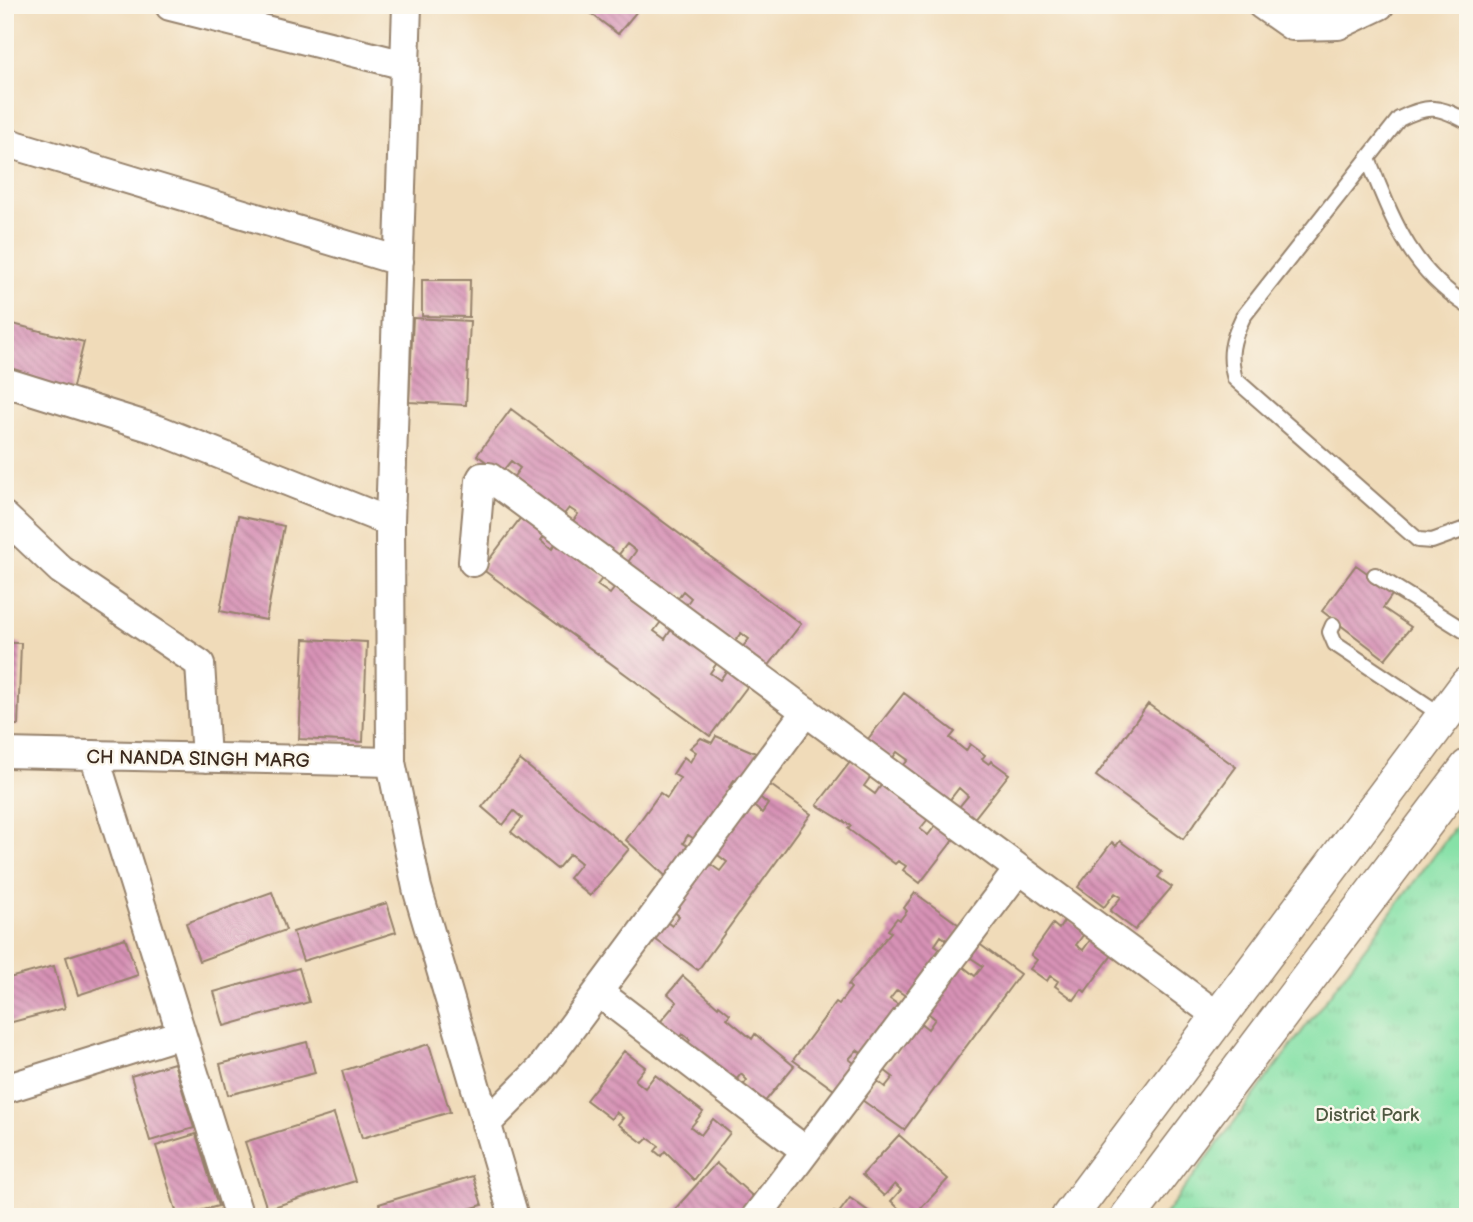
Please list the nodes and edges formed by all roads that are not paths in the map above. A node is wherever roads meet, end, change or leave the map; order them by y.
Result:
1 (407, 5) edge
2 (1262, 5) edge
3 (1380, 5) edge
4 (170, 6) edge
5 (405, 65) junction
6 (1468, 122) edge
7 (5, 142) edge
8 (1368, 159) junction
9 (399, 261) junction
10 (1468, 306) edge
11 (5, 382) edge
12 (5, 517) edge
13 (390, 522) junction
14 (1468, 528) edge
15 (473, 562) dead end
16 (1375, 575) dead end
17 (1333, 625) dead end
18 (1468, 633) edge
19 (1468, 684) edge
20 (806, 711) junction
21 (1444, 717) junction
22 (5, 753) edge
23 (94, 755) junction
24 (206, 758) junction
25 (391, 762) junction
26 (1468, 767) edge
27 (1019, 869) junction
28 (598, 992) junction
29 (1219, 1017) junction
30 (181, 1034) junction
31 (5, 1089) edge
32 (486, 1124) junction
33 (806, 1151) junction
34 (239, 1217) edge
35 (514, 1217) edge
36 (757, 1217) edge
37 (1069, 1217) edge
38 (1128, 1217) edge

1 - 5 street
2 - 3 street
4 - 5 street
5 - 9 street
6 - 8 lane
7 - 9 street
8 - 10 lane
8 - 14 lane
9 - 13 street
11 - 13 street
12 - 24 street
13 - 25 street
15 - 20 street
16 - 18 lane
17 - 21 lane
19 - 21 street
20 - 27 street
20 - 28 street
21 - 29 street
22 - 23 street, CH NANDA SINGH MARG
23 - 24 street, CH NANDA SINGH MARG
23 - 30 street
24 - 25 street, CH NANDA SINGH MARG
25 - 32 street
26 - 38 street
27 - 29 street
27 - 33 street
28 - 32 street
28 - 33 street
29 - 37 street
30 - 31 street
30 - 34 street
32 - 35 street
33 - 36 street

